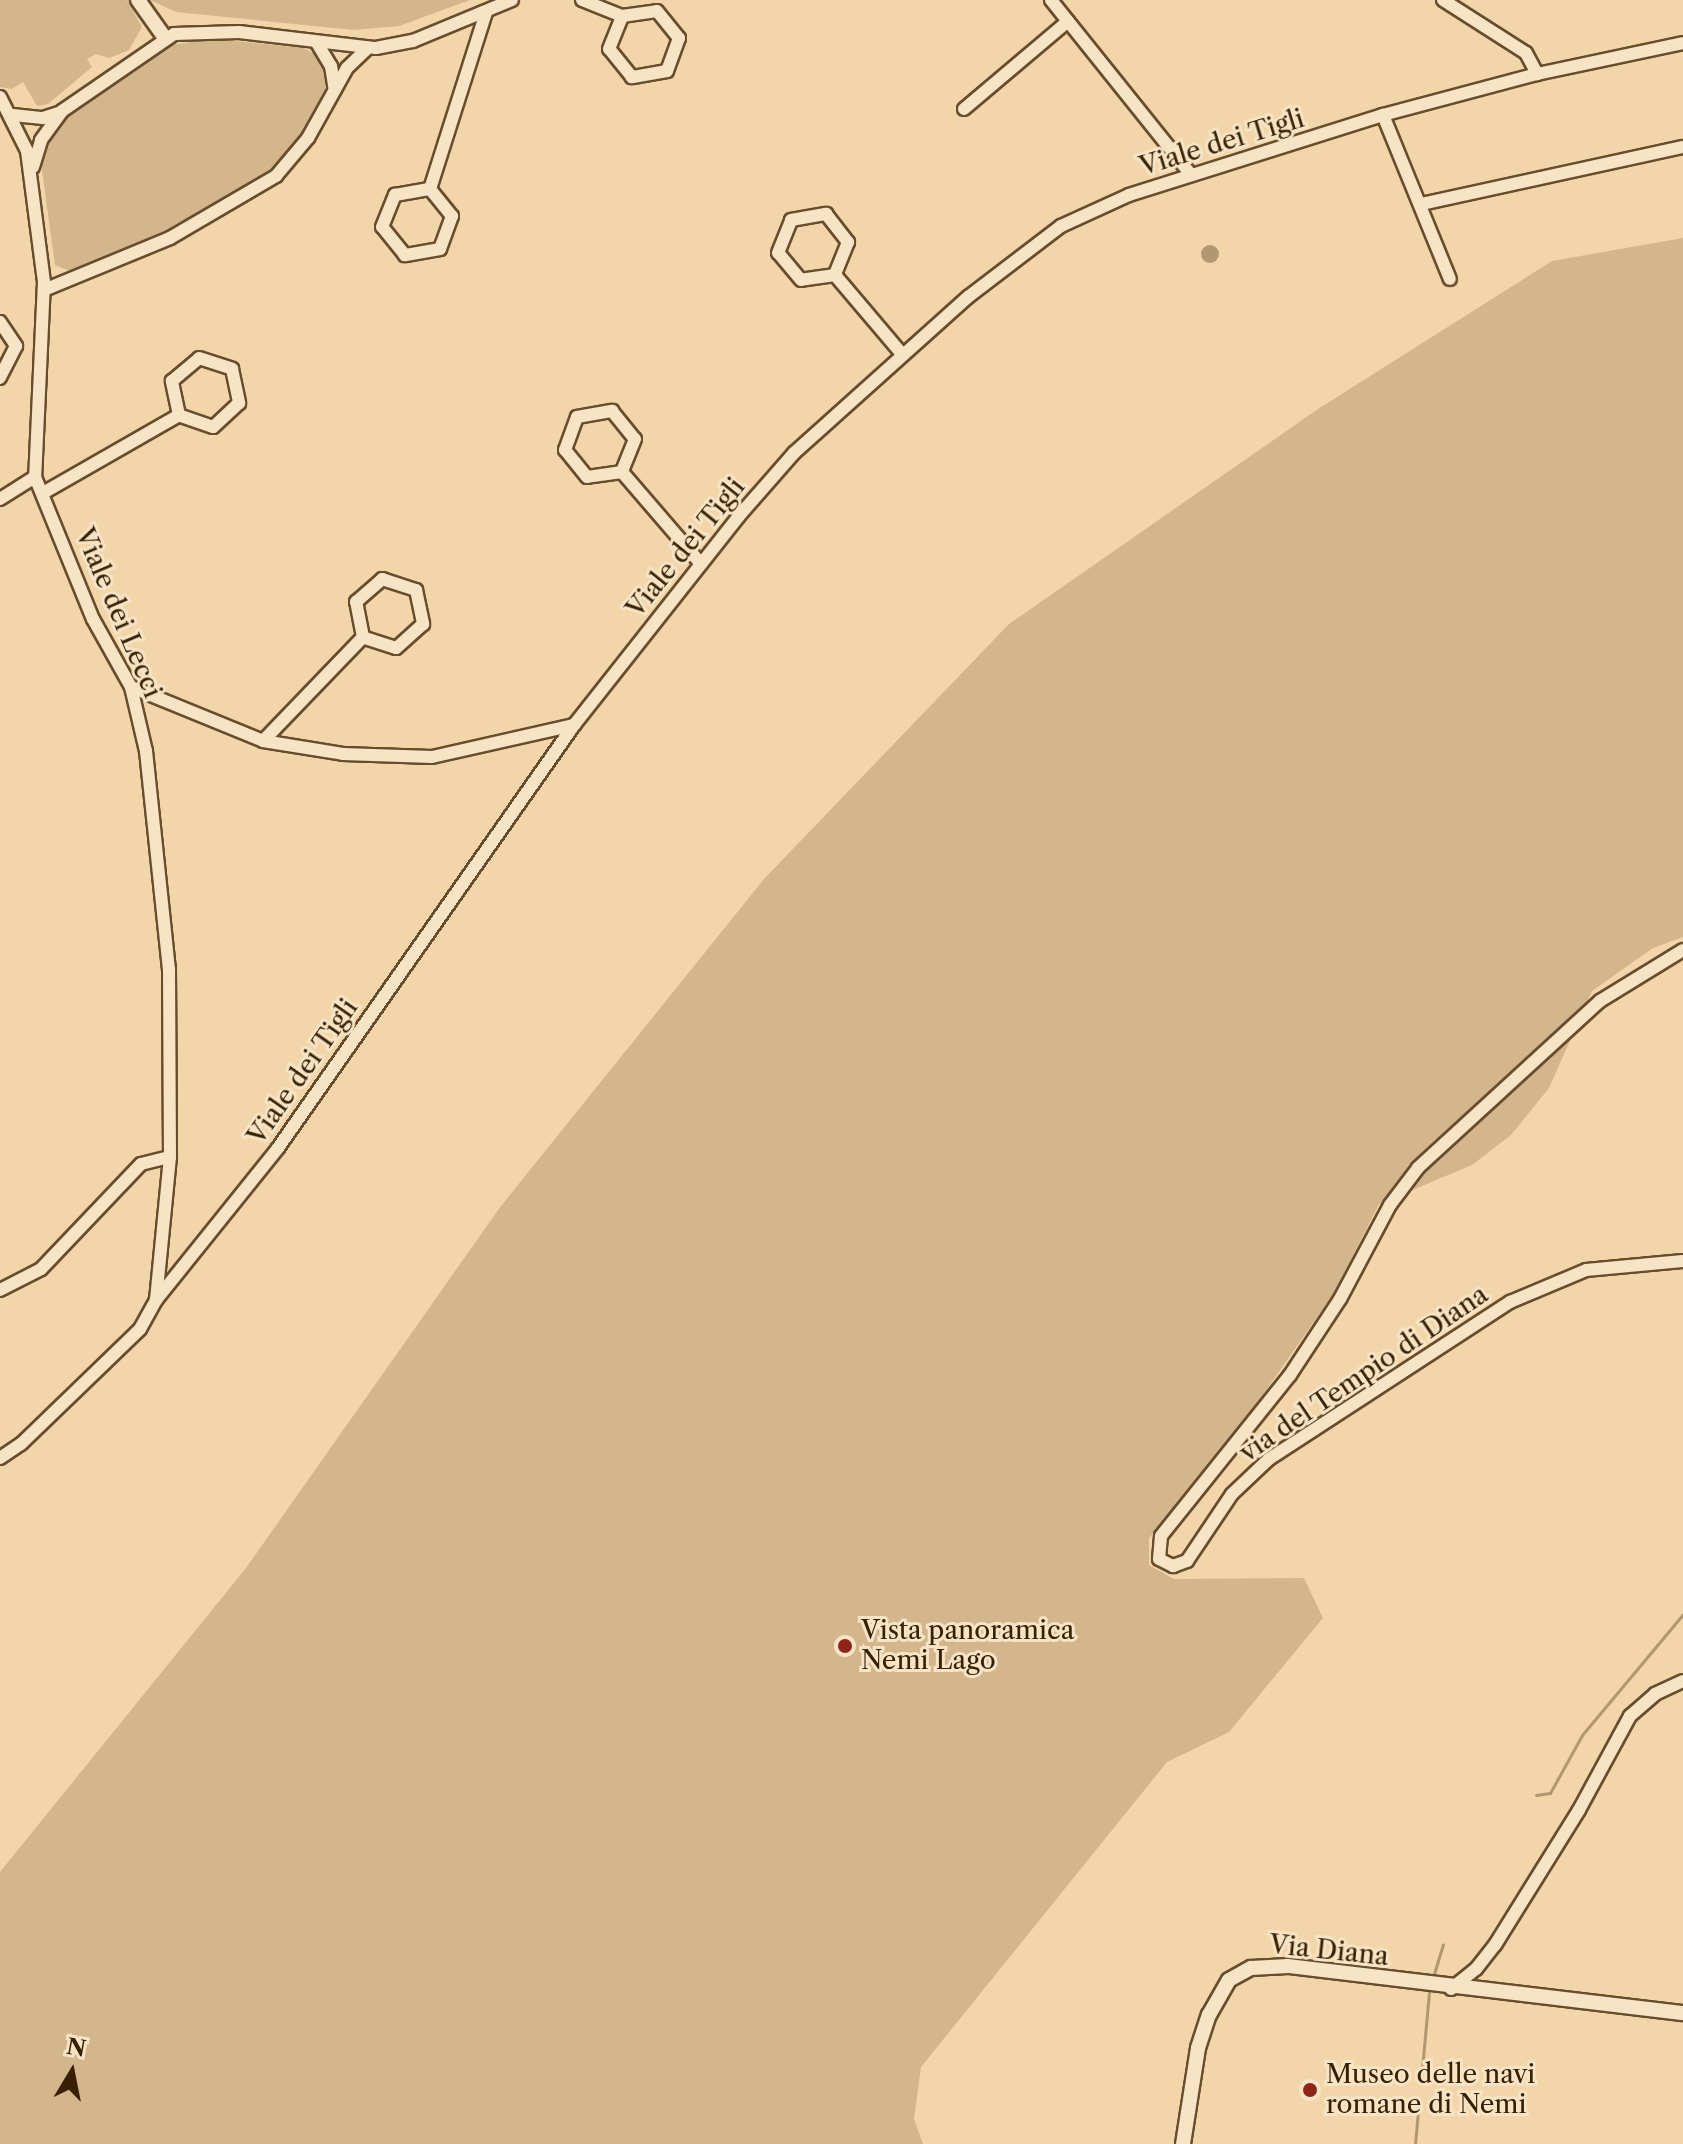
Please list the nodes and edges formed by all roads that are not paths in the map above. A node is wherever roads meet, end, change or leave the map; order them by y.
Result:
1 (138, 0) edge
2 (512, 0) edge
3 (582, 0) edge
4 (1051, 0) edge
5 (1443, 0) edge
6 (486, 12) junction
7 (622, 16) junction
8 (1068, 21) junction
9 (165, 38) junction
10 (317, 43) junction
11 (1683, 43) edge
12 (368, 48) junction
13 (1537, 74) junction
14 (335, 93) junction
15 (0, 97) edge
16 (964, 109) dead end
17 (62, 111) junction
18 (13, 115) junction
19 (1383, 115) junction
20 (1683, 147) edge
21 (32, 174) junction
22 (1191, 175) junction
23 (430, 189) junction
24 (1421, 204) junction
25 (835, 275) junction
26 (1450, 279) dead end
27 (44, 290) junction
28 (0, 322) edge
29 (16, 346) junction
30 (41, 350) junction
31 (902, 354) junction
32 (0, 378) edge
33 (179, 415) junction
34 (622, 472) junction
35 (35, 477) junction
36 (43, 493) junction
37 (0, 499) edge
38 (701, 564) junction
39 (363, 637) junction
40 (131, 687) junction
41 (574, 725) junction
42 (263, 741) junction
43 (1683, 950) edge
44 (170, 1157) junction
45 (1683, 1261) edge
46 (0, 1290) edge
47 (156, 1300) junction
48 (0, 1458) edge
49 (1683, 1681) edge
50 (1451, 1989) junction
51 (1683, 2013) edge
52 (1183, 2144) edge

1 - 9 street
2 - 6 street
3 - 7 street
4 - 8 street
5 - 13 street
6 - 12 street
6 - 23 street
7 - 7 street
8 - 16 street
8 - 22 street
9 - 10 street
9 - 17 street
10 - 12 street
10 - 14 street
11 - 13 street, Viale dei Tigli
12 - 14 street
13 - 19 street, Viale dei Tigli
14 - 27 street
15 - 18 street, Viale dei Lecci
17 - 18 street
17 - 21 street
18 - 21 street, Viale dei Lecci
19 - 22 street, Viale dei Tigli
19 - 24 street
20 - 24 street
21 - 27 street, Viale dei Lecci
22 - 31 street, Viale dei Tigli
23 - 23 street
24 - 26 street
25 - 25 street
25 - 31 street
27 - 30 street, Viale dei Lecci
28 - 29 street
29 - 30 street
29 - 32 street
30 - 35 street, Viale dei Lecci
31 - 38 street, Viale dei Tigli
33 - 33 street
33 - 36 street
34 - 34 street
34 - 38 street
35 - 36 street, Viale dei Lecci
35 - 37 street
36 - 40 street, Viale dei Lecci
38 - 41 street, Viale dei Tigli
39 - 39 street
39 - 42 street
40 - 42 street
40 - 44 street, Viale dei Lecci
41 - 42 street
41 - 47 street, Viale dei Tigli
43 - 45 street, via del Tempio di Diana
44 - 46 street
44 - 47 street, Viale dei Lecci
47 - 48 street, Viale dei Tigli
49 - 50 street
50 - 51 street
50 - 52 street, Via Diana

